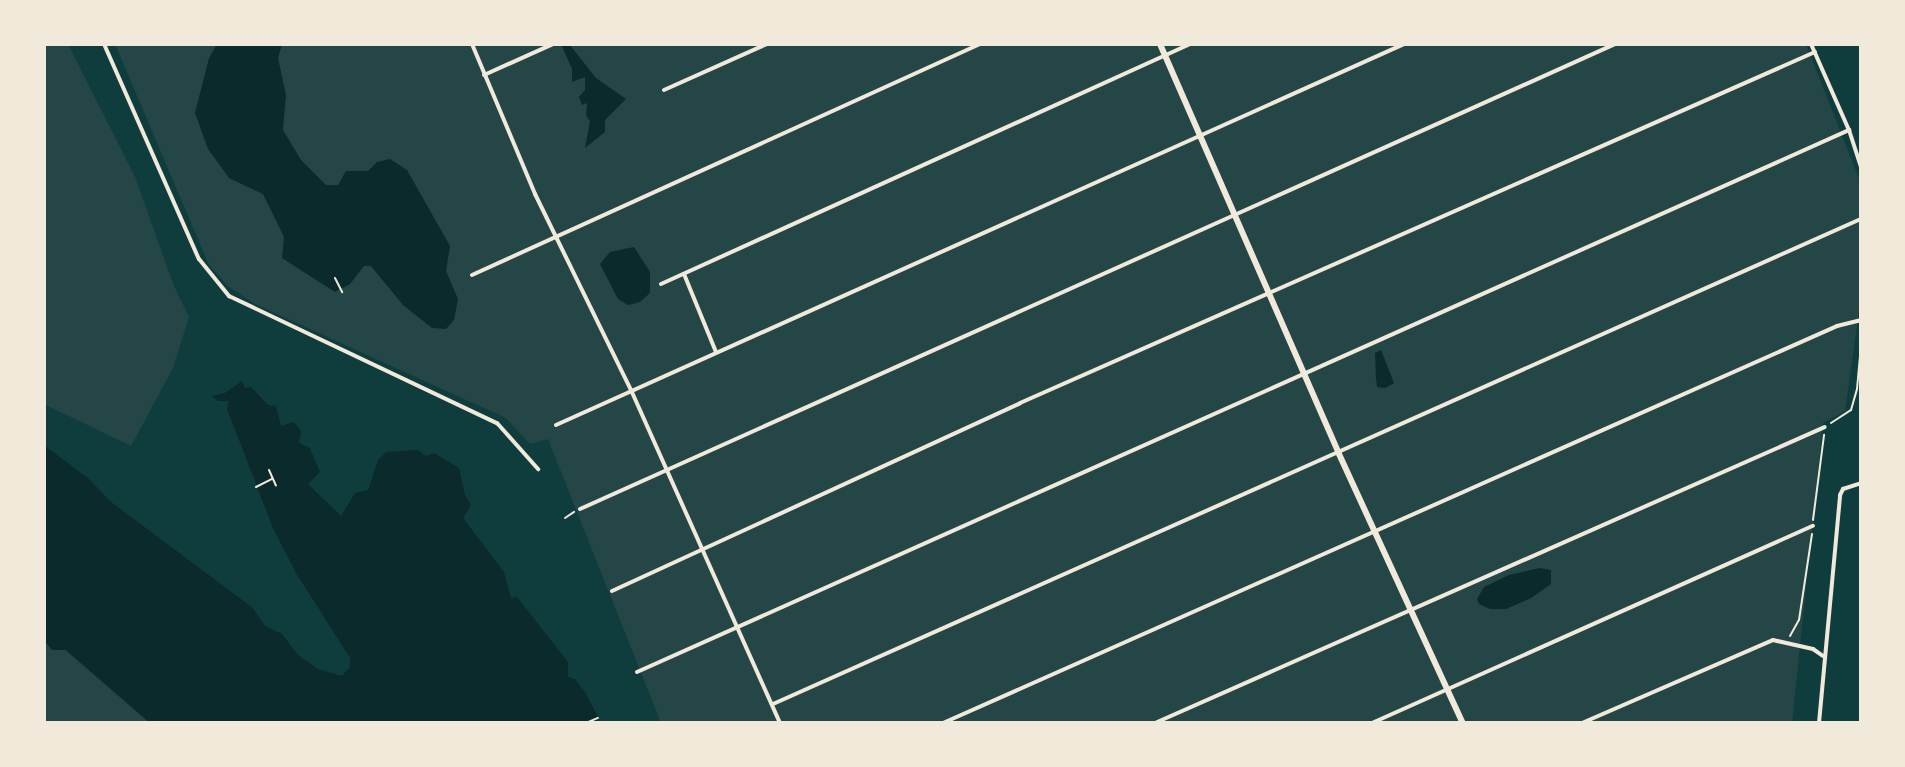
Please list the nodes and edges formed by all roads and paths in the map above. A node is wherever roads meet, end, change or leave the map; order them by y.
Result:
1 (104, 44) edge
2 (472, 44) edge
3 (553, 44) edge
4 (767, 44) edge
5 (980, 44) edge
6 (1160, 44) edge
7 (1190, 44) edge
8 (1404, 44) edge
9 (1615, 44) edge
10 (1811, 44) edge
11 (1815, 52) junction
12 (1165, 55) junction
13 (484, 75) junction
14 (664, 90) dead end
15 (1849, 130) junction
16 (1201, 135) junction
17 (1861, 168) edge
18 (1234, 213) junction
19 (1861, 219) edge
20 (556, 236) junction
21 (684, 274) junction
22 (472, 275) dead end
23 (335, 278) dead end
24 (661, 284) dead end
25 (342, 292) dead end
26 (1269, 293) junction
27 (1861, 320) edge
28 (1861, 345) edge
29 (716, 352) junction
30 (1304, 374) junction
31 (631, 390) junction
32 (556, 425) dead end
33 (1825, 427) junction
34 (1339, 454) junction
35 (538, 469) dead end
36 (666, 469) junction
37 (269, 470) dead end
38 (272, 479) junction
39 (1861, 483) edge
40 (276, 486) dead end
41 (256, 487) dead end
42 (580, 509) joint
43 (565, 518) dead end
44 (1813, 526) junction
45 (1377, 531) junction
46 (700, 548) junction
47 (612, 591) dead end
48 (1412, 608) junction
49 (735, 627) junction
50 (1789, 643) junction
51 (1823, 656) junction
52 (637, 672) dead end
53 (1448, 690) junction
54 (773, 704) junction
55 (598, 718) dead end
56 (586, 723) edge
57 (780, 723) edge
58 (943, 723) edge
59 (1155, 723) edge
60 (1372, 723) edge
61 (1463, 723) edge
62 (1582, 723) edge
63 (1819, 723) edge

1 - 35 street
2 - 13 street
3 - 13 street
4 - 14 street
5 - 20 street
6 - 12 main road
7 - 12 street
8 - 16 street
9 - 18 street
10 - 11 street
11 - 15 street
11 - 26 street
12 - 16 main road
12 - 21 street
13 - 20 street
15 - 17 street
15 - 30 street
16 - 18 main road
16 - 29 street
18 - 26 main road
18 - 36 street
19 - 34 street
20 - 22 street
20 - 31 street
21 - 24 street
21 - 29 street
23 - 25 path
26 - 30 main road
26 - 46 street
27 - 45 street
28 - 33 path
29 - 31 street
30 - 34 main road
30 - 49 street
31 - 32 street
31 - 36 street
33 - 44 path
33 - 48 street
34 - 45 main road
34 - 54 street
36 - 42 street
36 - 46 street
37 - 38 path
38 - 40 path
38 - 41 path
39 - 51 street
42 - 43 path
44 - 50 path
44 - 53 street
45 - 48 main road
45 - 58 street
46 - 47 street
46 - 49 street
48 - 53 main road
48 - 59 street
49 - 52 street
49 - 54 street
50 - 51 street
50 - 62 street
51 - 63 street
53 - 60 street
53 - 61 main road
54 - 57 street
55 - 56 path

